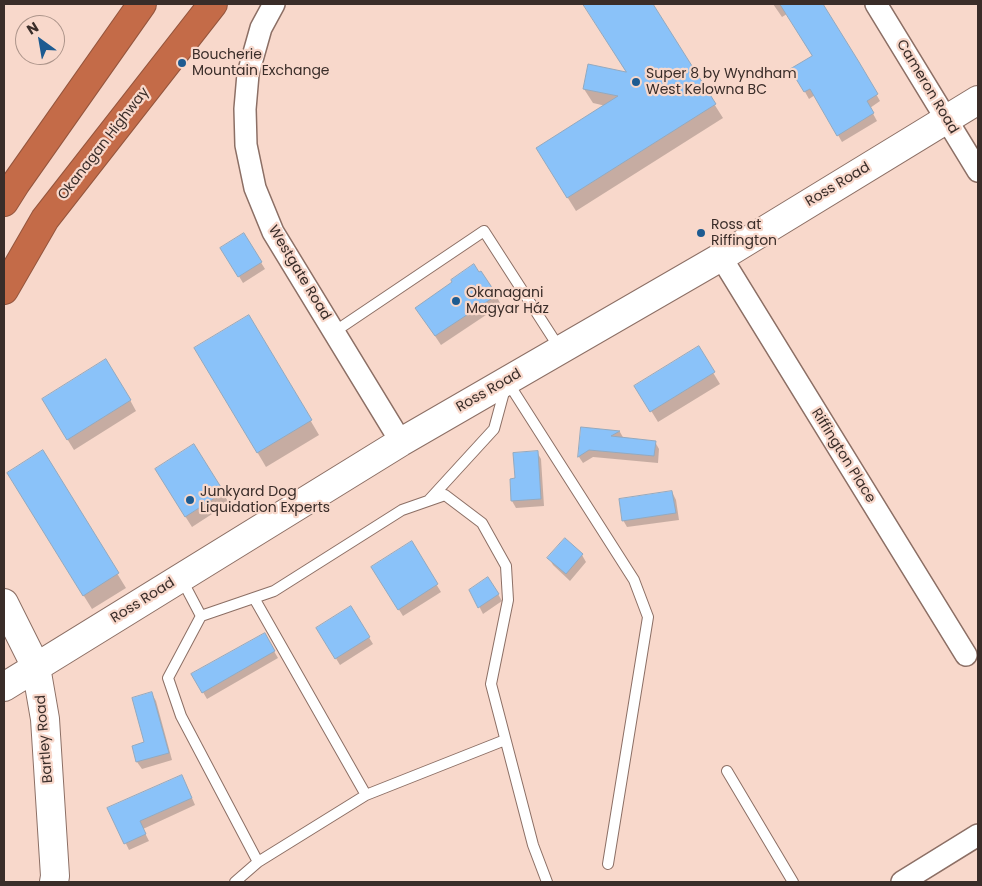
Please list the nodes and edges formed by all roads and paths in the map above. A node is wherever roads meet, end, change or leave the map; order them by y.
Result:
1 (142, 4) edge
2 (213, 4) edge
3 (274, 4) edge
4 (876, 4) edge
5 (978, 100) edge
6 (946, 119) junction
7 (978, 171) edge
8 (4, 202) edge
9 (721, 257) junction
10 (4, 290) edge
11 (334, 332) junction
12 (560, 350) junction
13 (506, 381) junction
14 (401, 442) junction
15 (429, 501) junction
16 (181, 578) junction
17 (254, 598) junction
18 (4, 603) edge
19 (202, 616) junction
20 (966, 655) dead end
21 (36, 667) junction
22 (4, 687) edge
23 (505, 740) junction
24 (727, 771) dead end
25 (366, 795) junction
26 (978, 835) edge
27 (258, 862) junction
28 (608, 864) dead end
29 (54, 882) edge
30 (235, 882) edge
31 (547, 882) edge
32 (793, 882) edge
33 (902, 882) edge

1 - 8 highway
2 - 10 highway, Okanagan Highway
3 - 11 street, Westgate Road
4 - 6 street, Cameron Road
5 - 6 street, Ross Road
6 - 7 street, Cameron Road
6 - 9 street, Ross Road
9 - 12 street, Ross Road
9 - 20 street, Riffington Place
11 - 12 lane
11 - 14 street, Westgate Road
12 - 13 street, Ross Road
13 - 14 street, Ross Road
13 - 15 lane
13 - 28 lane
14 - 16 street, Ross Road
15 - 17 lane
15 - 23 lane
16 - 19 lane
16 - 21 street, Ross Road
17 - 19 lane
17 - 25 lane
18 - 21 street, Bartley Road
19 - 27 lane
21 - 22 street, Ross Road
21 - 29 street, Bartley Road
23 - 25 lane
23 - 31 lane
24 - 32 lane
25 - 27 lane
26 - 33 street
27 - 30 lane

